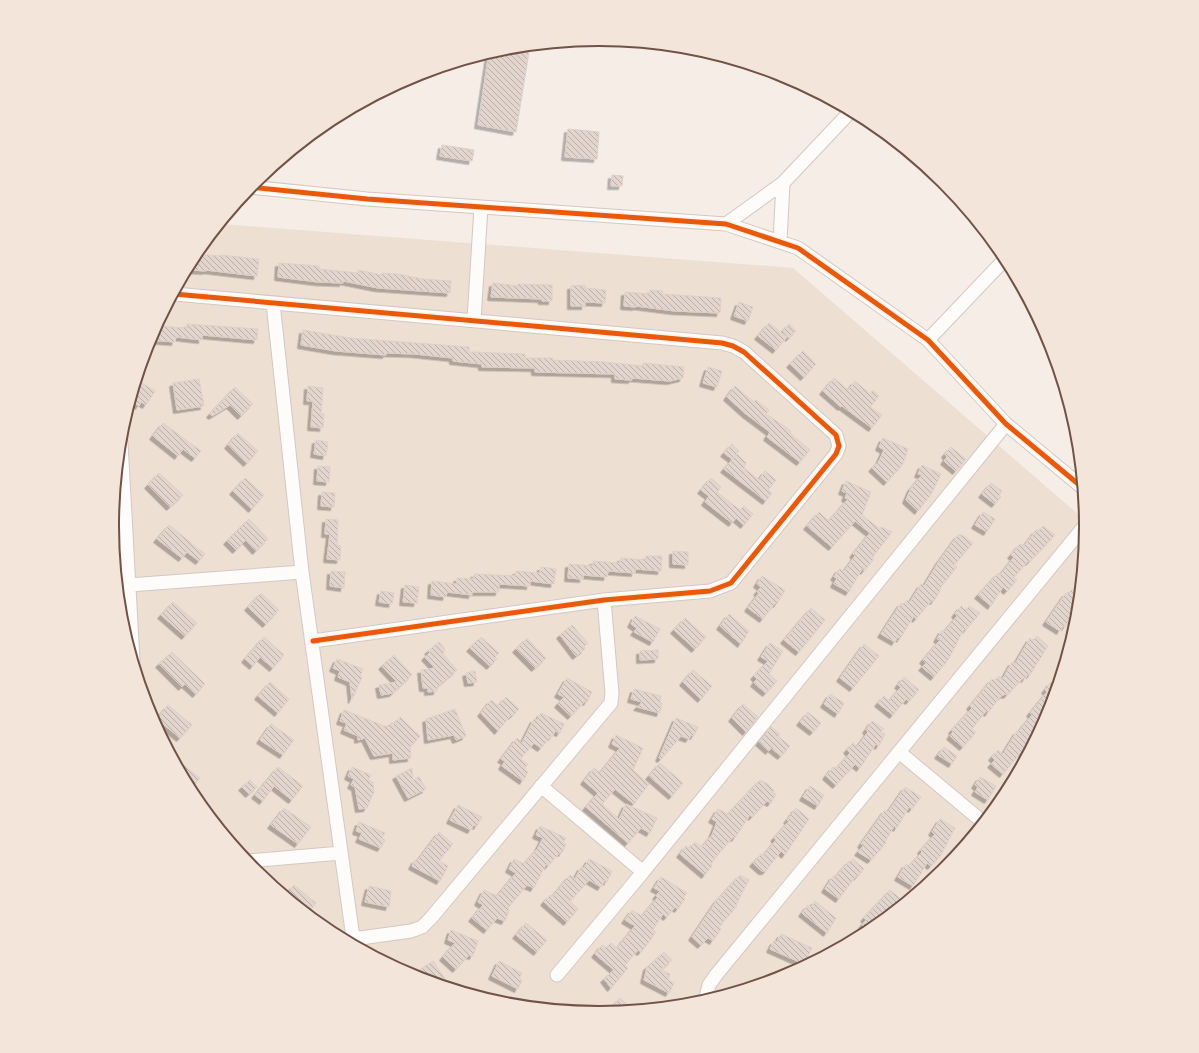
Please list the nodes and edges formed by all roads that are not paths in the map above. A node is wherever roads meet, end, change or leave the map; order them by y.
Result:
1 (847, 115) edge
2 (783, 183) junction
3 (259, 188) edge
4 (481, 207) junction
5 (726, 224) junction
6 (780, 241) junction
7 (1001, 263) edge
8 (179, 294) edge
9 (273, 303) junction
10 (474, 320) junction
11 (928, 340) junction
12 (1006, 424) junction
13 (122, 474) edge
14 (1078, 484) edge
15 (1080, 532) edge
16 (302, 572) junction
17 (129, 585) junction
18 (604, 600) junction
19 (132, 637) edge
20 (313, 641) junction
21 (899, 752) junction
22 (541, 786) junction
23 (980, 820) edge
24 (341, 853) junction
25 (255, 860) edge
26 (643, 872) junction
27 (353, 939) edge
28 (356, 941) edge
29 (557, 975) dead end
30 (707, 995) edge

1 - 2 street
2 - 5 street
2 - 6 street
3 - 4 street
4 - 5 street
4 - 10 street
5 - 6 street
6 - 11 street
7 - 11 street
8 - 9 street
9 - 10 street
9 - 16 street
10 - 18 street
11 - 12 street
12 - 14 street
12 - 26 street
13 - 17 street
15 - 21 street
16 - 17 street
16 - 20 street
17 - 19 street
18 - 20 street
18 - 22 street
20 - 24 street
21 - 23 street
21 - 30 street
22 - 26 street
22 - 28 street
24 - 25 street
24 - 27 street
26 - 29 street

